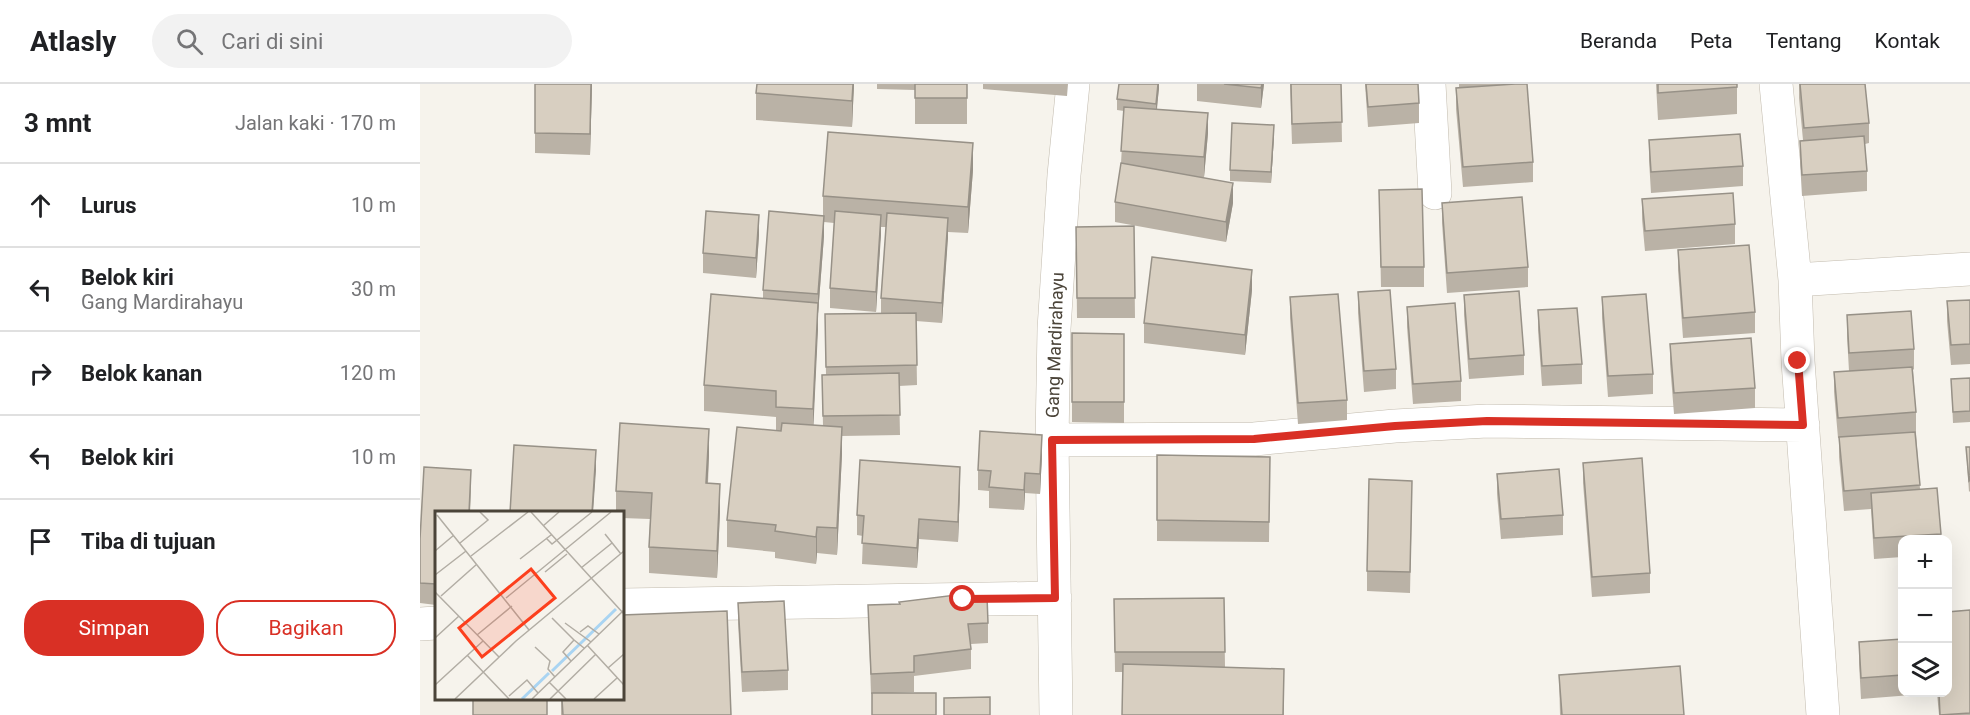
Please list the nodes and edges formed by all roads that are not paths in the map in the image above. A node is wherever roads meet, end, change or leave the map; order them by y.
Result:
1 (1073, 84) edge
2 (1429, 84) edge
3 (1776, 84) edge
4 (1435, 193) dead end
5 (1970, 269) edge
6 (1795, 280) junction
7 (1803, 425) junction
8 (1052, 440) junction
9 (1055, 598) junction
10 (624, 605) edge
11 (435, 623) edge
12 (420, 624) edge
13 (1056, 715) edge
14 (1823, 715) edge

1 - 8 street, Gang Mardirahayu
2 - 4 street
3 - 6 street
5 - 6 street
6 - 7 street
7 - 8 street
7 - 14 street
8 - 9 street, Gang Mardirahayu
9 - 10 street
9 - 13 street, Gang Mardirahayu
11 - 12 street

